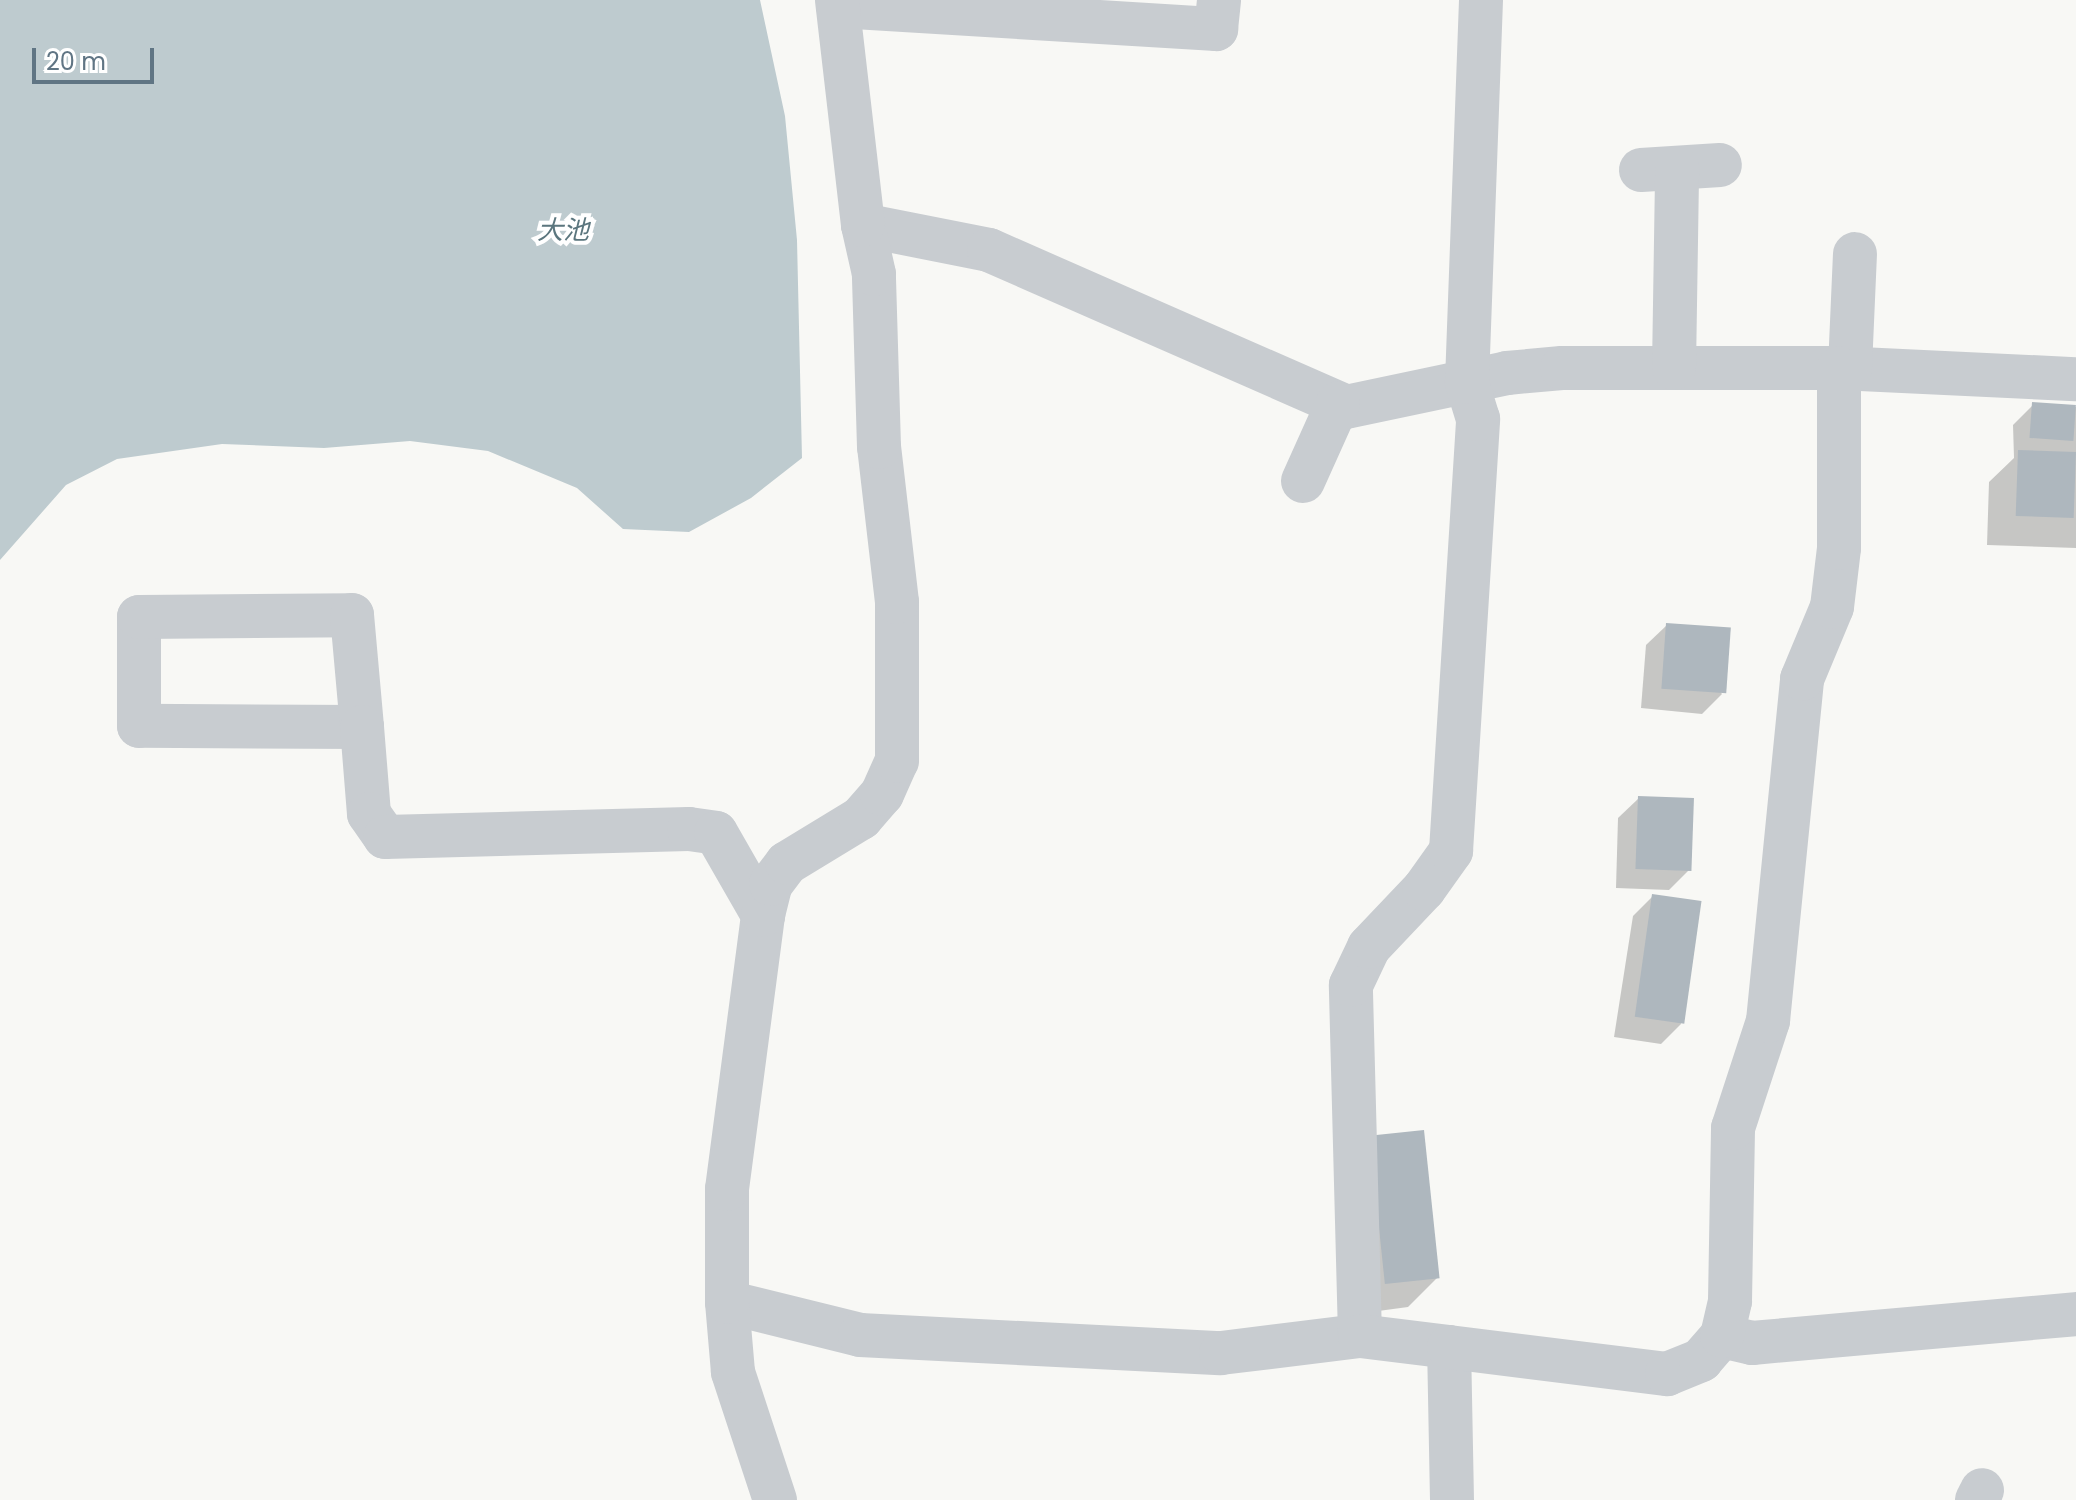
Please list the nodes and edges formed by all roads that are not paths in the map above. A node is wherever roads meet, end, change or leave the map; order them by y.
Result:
1 (1219, 0) edge
2 (1481, 0) edge
3 (838, 3) edge
4 (1042, 9) edge
5 (1720, 165) dead end
6 (863, 225) junction
7 (1855, 254) dead end
8 (1674, 368) junction
9 (1844, 368) junction
10 (2076, 379) edge
11 (1467, 382) junction
12 (1338, 403) junction
13 (1303, 481) dead end
14 (362, 727) junction
15 (763, 915) junction
16 (727, 1302) junction
17 (2076, 1314) edge
18 (1360, 1336) junction
19 (1722, 1336) junction
20 (1449, 1347) junction
21 (775, 1500) edge
22 (1452, 1500) edge

1 - 4 street
2 - 11 street
3 - 4 street
3 - 6 street
5 - 8 street
6 - 12 street
6 - 15 street
7 - 9 street
8 - 9 street
8 - 11 street
9 - 10 street
9 - 19 street
11 - 12 street
11 - 18 street
12 - 13 street
14 - 14 street
14 - 15 street
15 - 16 street
16 - 18 street
16 - 21 street
17 - 19 street
18 - 20 street
19 - 20 street
20 - 22 street

